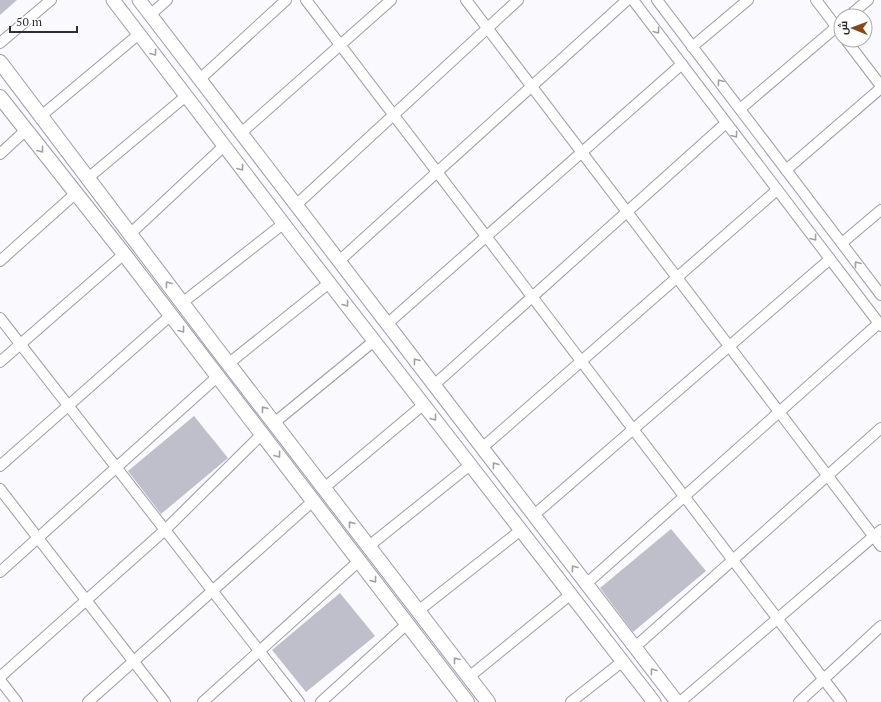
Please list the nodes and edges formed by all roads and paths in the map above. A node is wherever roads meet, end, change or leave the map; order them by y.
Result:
1 (51, 0) edge
2 (113, 0) edge
3 (139, 0) edge
4 (167, 0) edge
5 (286, 0) edge
6 (306, 0) edge
7 (391, 0) edge
8 (466, 0) edge
9 (518, 0) edge
10 (627, 0) edge
11 (633, 0) edge
12 (657, 0) edge
13 (748, 0) edge
14 (816, 0) edge
15 (868, 0) edge
16 (858, 8) edge
17 (150, 15) junction
18 (833, 21) edge
19 (487, 28) junction
20 (833, 33) edge
21 (139, 34) junction
22 (0, 43) edge
23 (340, 45) junction
24 (692, 46) junction
25 (852, 48) edge
26 (0, 62) edge
27 (682, 64) junction
28 (200, 79) junction
29 (532, 86) junction
30 (881, 87) edge
31 (186, 96) junction
32 (0, 97) edge
33 (740, 109) junction
34 (393, 115) junction
35 (41, 116) junction
36 (726, 123) junction
37 (26, 130) junction
38 (241, 133) junction
39 (224, 146) junction
40 (582, 152) junction
41 (0, 154) edge
42 (786, 170) junction
43 (437, 172) junction
44 (88, 178) junction
45 (777, 190) junction
46 (76, 193) junction
47 (296, 205) junction
48 (881, 210) edge
49 (627, 212) junction
50 (283, 224) junction
51 (130, 234) junction
52 (486, 237) junction
53 (842, 243) junction
54 (124, 254) junction
55 (830, 259) junction
56 (0, 261) edge
57 (339, 261) junction
58 (677, 278) junction
59 (329, 283) junction
60 (881, 295) edge
61 (532, 297) junction
62 (182, 302) junction
63 (171, 315) junction
64 (0, 318) edge
65 (387, 324) junction
66 (880, 325) edge
67 (374, 341) junction
68 (20, 344) junction
69 (729, 346) junction
70 (581, 361) junction
71 (0, 362) edge
72 (228, 364) junction
73 (218, 376) junction
74 (434, 385) junction
75 (423, 405) junction
76 (68, 406) junction
77 (779, 412) junction
78 (274, 423) junction
79 (881, 428) edge
80 (633, 429) junction
81 (262, 434) junction
82 (482, 448) junction
83 (470, 465) junction
84 (0, 466) edge
85 (116, 467) junction
86 (828, 475) junction
87 (324, 488) junction
88 (0, 489) edge
89 (684, 497) junction
90 (313, 501) junction
91 (534, 515) junction
92 (165, 530) junction
93 (520, 530) junction
94 (877, 533) edge
95 (38, 538) junction
96 (369, 546) junction
97 (881, 546) edge
98 (733, 560) junction
99 (359, 561) junction
100 (0, 572) edge
101 (586, 584) junction
102 (213, 591) junction
103 (571, 594) junction
104 (86, 600) junction
105 (418, 611) junction
106 (777, 619) junction
107 (407, 624) junction
108 (881, 626) edge
109 (635, 647) junction
110 (259, 651) junction
111 (623, 661) junction
112 (133, 662) junction
113 (0, 677) edge
114 (469, 677) junction
115 (0, 680) edge
116 (824, 680) junction
117 (462, 700) edge
118 (17, 702) edge
119 (88, 702) edge
120 (164, 702) edge
121 (203, 702) edge
122 (299, 702) edge
123 (321, 702) edge
124 (488, 702) edge
125 (571, 702) edge
126 (654, 702) edge
127 (677, 702) edge
128 (680, 702) edge
129 (800, 702) edge
130 (841, 702) edge

1 - 22 street
2 - 21 street
3 - 17 street
4 - 17 street
5 - 28 street
6 - 23 street
7 - 23 street
8 - 19 street
9 - 19 street
10 - 29 street
11 -> 27 street
12 - 24 street
13 - 24 street
14 - 18 street
15 - 16 street
17 - 28 street
19 - 29 street
19 - 34 street
20 - 33 street
21 -> 31 street
21 - 35 street
23 - 34 street
23 - 38 street
33 -> 24 street
25 - 30 street
26 - 35 main road
27 - 36 street
27 - 40 street
28 - 38 street
29 - 40 street
29 - 43 street
30 - 42 street
31 - 39 street
31 - 44 street
32 - 37 main road
33 - 42 street
34 - 43 street
34 - 47 street
35 - 44 main road
36 -> 45 street
36 - 49 street
37 - 41 street
37 -> 46 main road
38 - 47 street
39 -> 50 street
39 - 51 street
40 - 49 street
40 - 52 street
42 - 53 street
43 - 52 street
43 - 57 street
44 - 51 main road
45 -> 55 street
45 - 58 street
46 - 54 main road
46 - 56 street
47 - 57 street
48 - 53 street
49 - 58 street
49 - 61 street
50 - 59 street
50 - 62 street
62 -> 51 main road
52 - 61 street
52 - 65 street
60 -> 53 street
54 - 63 main road
54 - 68 street
55 - 66 street
55 - 69 street
57 - 65 street
58 - 69 street
58 - 70 street
59 -> 67 street
59 - 72 street
61 - 70 street
61 - 74 street
62 - 72 main road
63 -> 73 main road
63 - 76 street
64 - 68 street
74 -> 65 street
66 - 77 street
67 - 75 street
67 - 78 street
68 - 71 street
68 - 76 street
69 - 77 street
69 - 80 street
70 - 80 street
70 - 82 street
78 -> 72 main road
73 - 81 main road
73 - 85 street
74 - 82 street
75 -> 83 street
75 - 87 street
76 - 84 street
76 - 85 street
77 - 86 street
77 - 89 street
78 - 87 main road
79 - 86 street
80 - 89 street
80 - 91 street
81 -> 90 main road
81 - 92 street
91 -> 82 street
83 - 93 street
83 - 96 street
85 - 92 street
85 - 95 street
86 - 94 street
86 - 98 street
96 -> 87 main road
88 - 95 street
89 - 98 street
89 - 101 street
90 - 99 main road
90 - 102 street
101 -> 91 street
92 - 102 street
92 - 104 street
93 - 103 street
93 - 105 street
94 - 97 street
94 - 106 street
95 - 100 street
95 - 104 street
96 - 105 main road
98 - 106 street
98 - 109 street
99 -> 107 main road
99 - 110 street
101 - 109 street
102 - 110 street
102 - 112 street
103 - 111 street
103 - 114 street
104 - 112 street
104 - 113 street
114 -> 105 main road
106 - 116 street
106 - 128 street
107 - 117 main road
107 - 123 street
108 - 116 street
127 -> 109 street
110 - 121 street
110 - 122 street
111 - 125 street
111 - 126 street
112 - 119 street
112 - 120 street
114 - 124 main road
115 - 118 street
116 - 129 street
116 - 130 street

